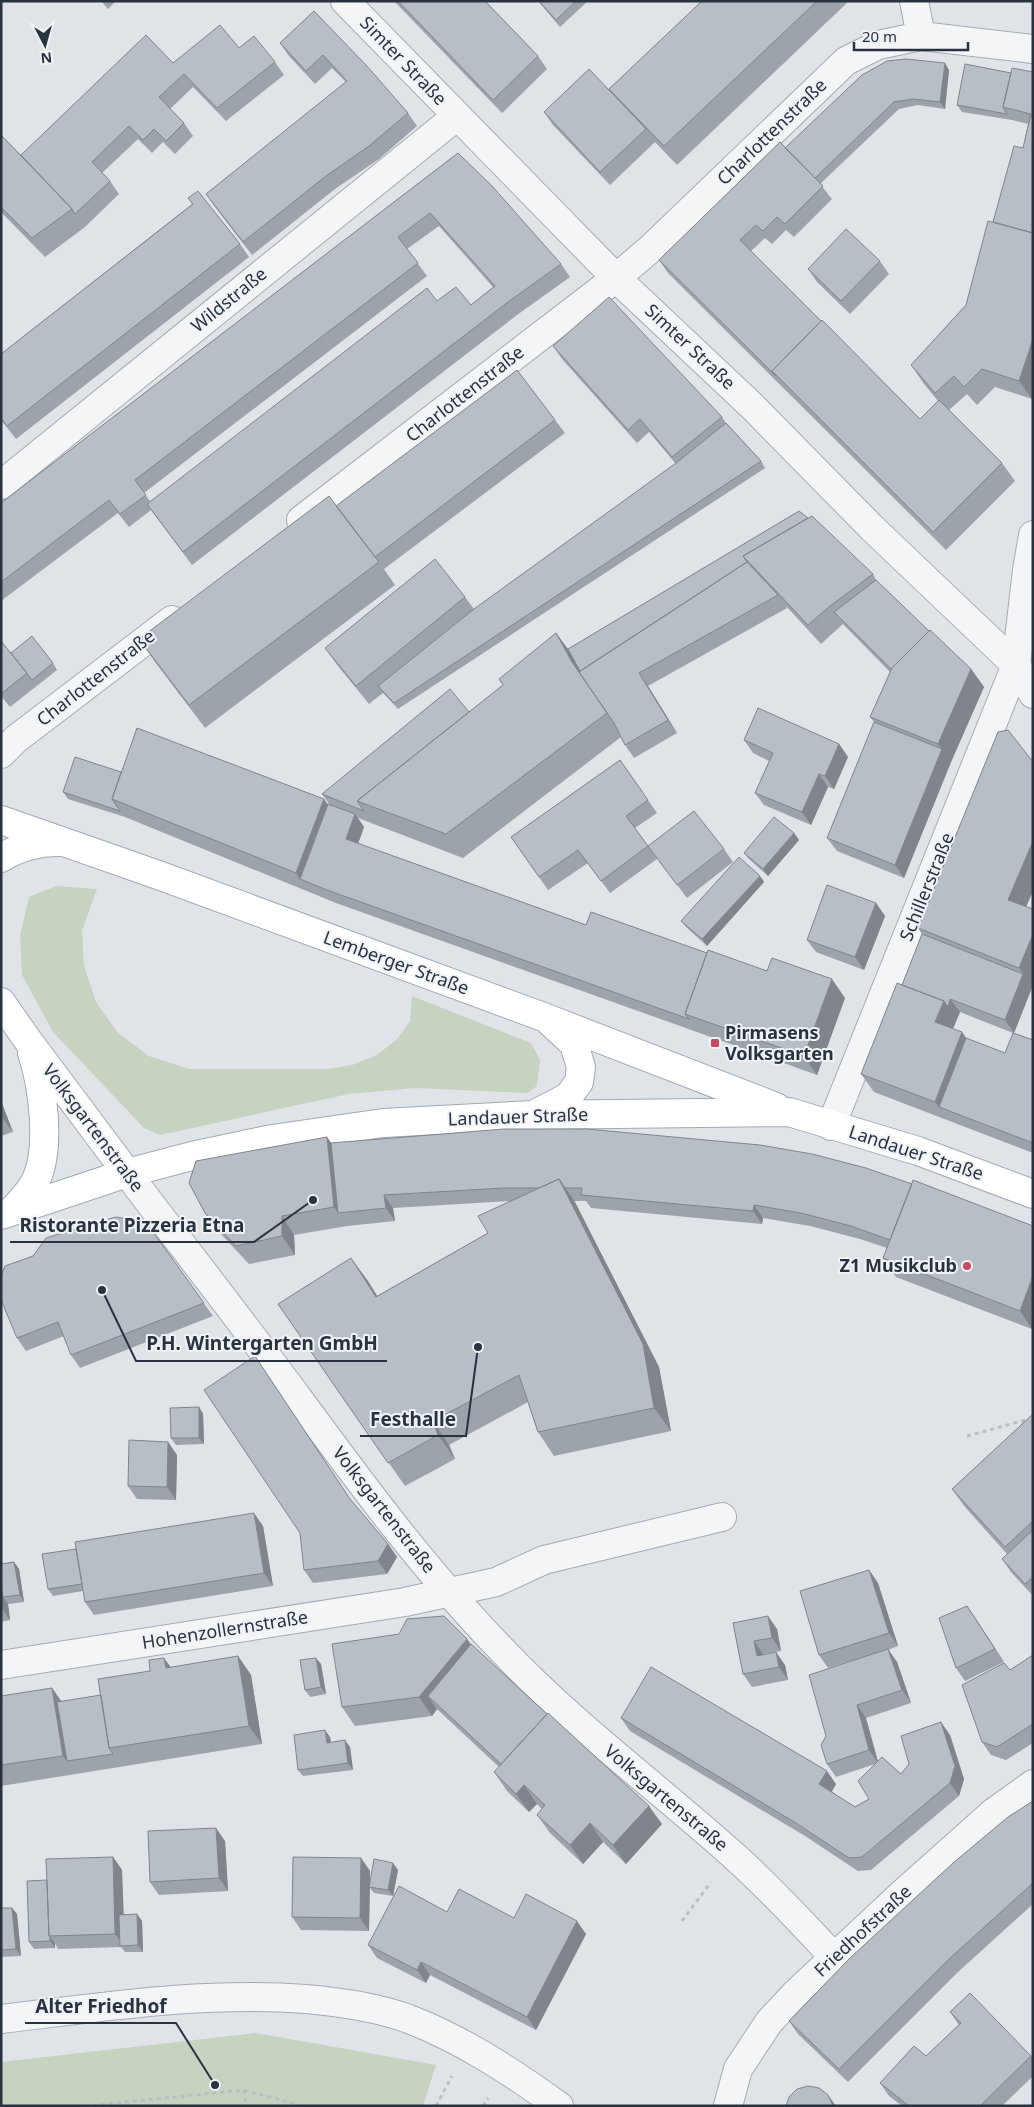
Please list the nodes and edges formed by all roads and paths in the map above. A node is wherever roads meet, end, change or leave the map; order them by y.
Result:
1 (345, 1) edge
2 (914, 1) edge
3 (921, 36) junction
4 (1033, 49) edge
5 (457, 116) junction
6 (616, 278) junction
7 (1, 484) edge
8 (285, 533) edge
9 (1033, 535) edge
10 (190, 605) edge
11 (1024, 662) edge
12 (1033, 694) edge
13 (1, 754) edge
14 (1, 820) edge
15 (68, 842) junction
16 (1, 858) edge
17 (1, 1002) edge
18 (546, 1018) junction
19 (29, 1042) junction
20 (790, 1112) junction
21 (532, 1115) junction
22 (831, 1126) junction
23 (127, 1173) junction
24 (1033, 1194) edge
25 (7, 1213) edge
26 (1033, 1418) edge
27 (968, 1436) dead end
28 (722, 1518) dead end
29 (449, 1593) junction
30 (1, 1665) edge
31 (1033, 1784) edge
32 (732, 1854) junction
33 (682, 1921) dead end
34 (834, 1957) junction
35 (1, 2019) edge
36 (244, 2090) junction
37 (85, 2106) edge
38 (246, 2106) edge
39 (304, 2106) edge
40 (559, 2106) edge
41 (728, 2106) edge

1 - 5 street, Simter Straße
2 - 3 street
3 - 4 street, Charlottenstraße
3 - 6 street, Charlottenstraße
5 - 6 street, Simter Straße
5 - 7 street, Wildstraße
6 - 8 street, Charlottenstraße
6 - 11 street, Simter Straße
9 - 11 street, Schillerstraße
10 - 13 street, Charlottenstraße
11 - 12 street, Simter Straße
11 - 22 street, Schillerstraße
14 - 15 main road, Lemberger Straße
15 - 16 main road
15 - 18 main road, Lemberger Straße
17 - 19 main road, Volksgartenstraße
18 - 20 main road, Lemberger Straße
18 - 21 main road
19 - 23 main road, Volksgartenstraße
19 - 25 main road
20 - 21 main road, Landauer Straße
20 - 22 main road, Landauer Straße
21 - 23 main road, Landauer Straße
22 - 24 main road, Landauer Straße
23 - 25 main road, Landauer Straße
23 - 29 street, Volksgartenstraße
26 - 27 path
28 - 29 street, Hohenzollernstraße
29 - 30 street, Hohenzollernstraße
29 - 32 street, Volksgartenstraße
31 - 34 street, Friedhofstraße
32 - 33 path
32 - 34 street, Volksgartenstraße
34 - 41 street, Friedhofstraße
35 - 40 street
36 - 37 path
36 - 38 path
36 - 39 path

